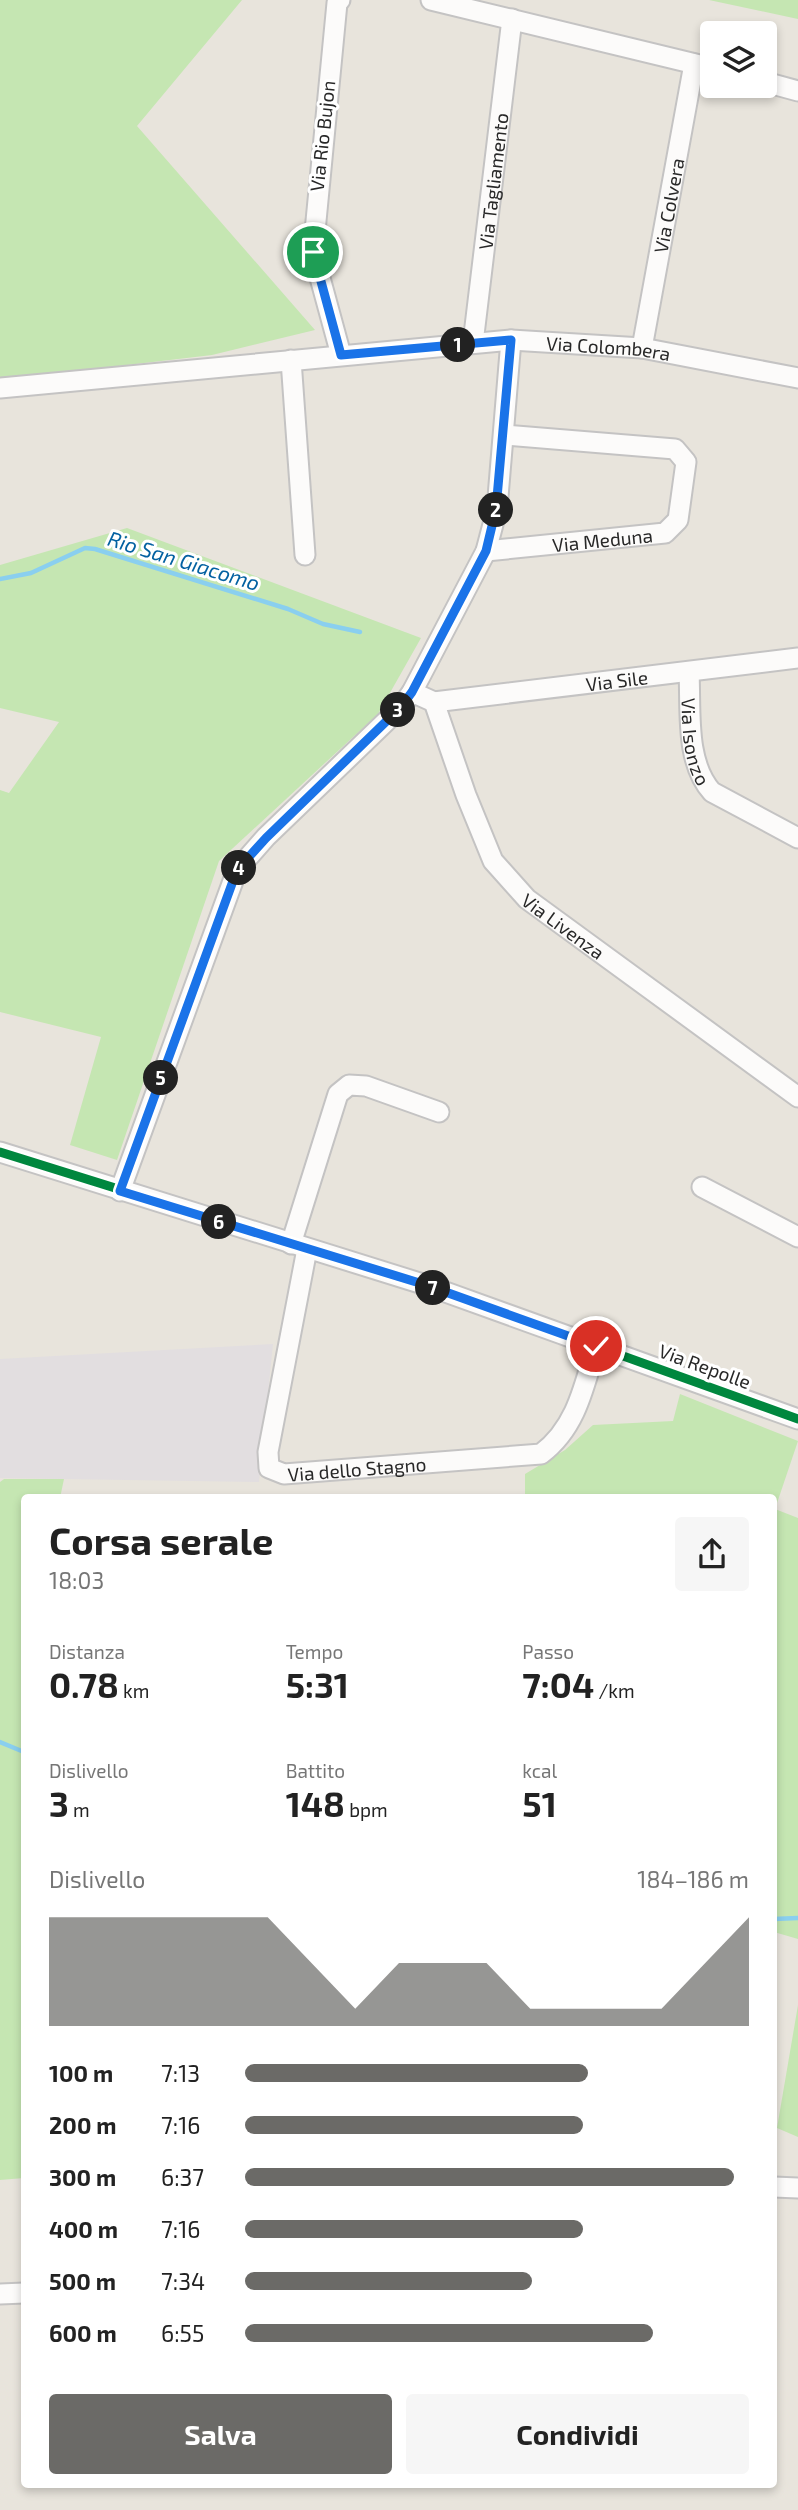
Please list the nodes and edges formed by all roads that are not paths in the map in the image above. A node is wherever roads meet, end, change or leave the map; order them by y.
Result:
1 (340, 0) edge
2 (431, 0) edge
3 (512, 19) junction
4 (700, 65) edge
5 (700, 80) edge
6 (777, 85) edge
7 (798, 91) edge
8 (511, 340) junction
9 (473, 343) junction
10 (642, 348) junction
11 (341, 355) junction
12 (291, 360) junction
13 (798, 378) edge
14 (0, 388) edge
15 (505, 435) junction
16 (486, 551) junction
17 (305, 555) dead end
18 (798, 658) edge
19 (689, 672) junction
20 (412, 692) junction
21 (434, 702) junction
22 (798, 838) edge
23 (798, 1097) edge
24 (439, 1112) dead end
25 (0, 1152) edge
26 (702, 1187) dead end
27 (120, 1191) junction
28 (798, 1237) edge
29 (299, 1247) junction
30 (596, 1346) junction
31 (798, 1419) edge
32 (777, 2187) edge
33 (798, 2188) edge
34 (21, 2293) edge
35 (0, 2294) edge

1 - 11 street, Via Rio Bujon
2 - 3 street
3 - 4 street
3 - 9 street, Via Tagliamento
5 - 10 street, Via Colvera
6 - 7 street
8 - 9 street, Via Colombera
8 - 10 street, Via Colombera
8 - 15 street
9 - 11 street, Via Colombera
10 - 13 street, Via Colombera
11 - 12 street, Via Colombera
12 - 14 street, Via Colombera
12 - 17 street
15 - 16 street
15 - 16 street, Via Meduna
16 - 20 street
18 - 19 street, Via Sile
19 - 21 street, Via Sile
19 - 22 street, Via Isonzo
20 - 21 street
20 - 27 street
21 - 23 street, Via Livenza
24 - 29 street
25 - 27 street, Via Repolle
26 - 28 street
27 - 29 street, Via Repolle
29 - 30 street, Via Repolle
29 - 30 street, Via dello Stagno
30 - 31 street, Via Repolle
32 - 33 street
34 - 35 street

